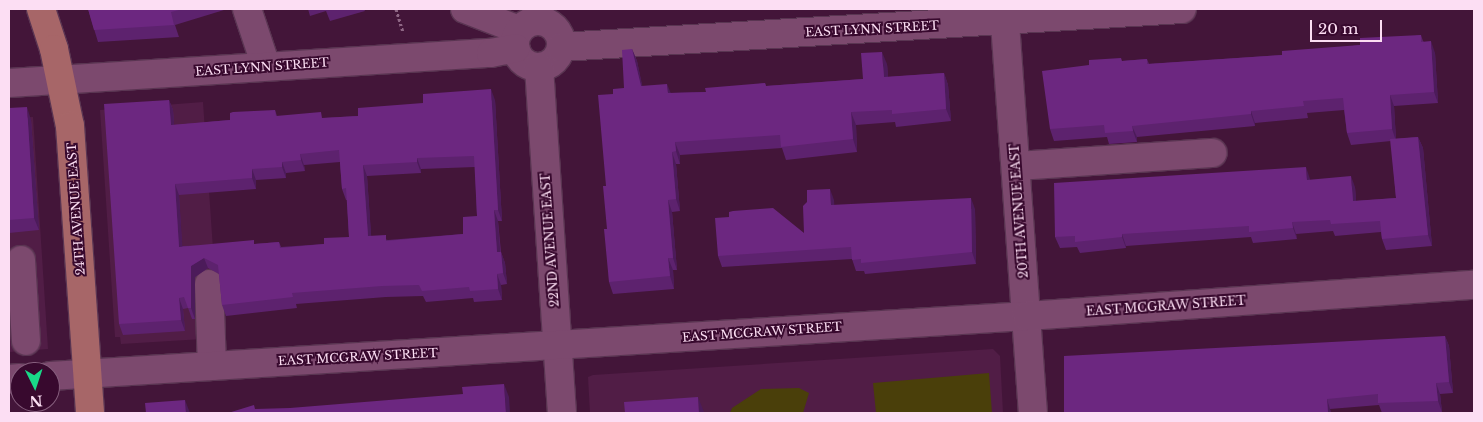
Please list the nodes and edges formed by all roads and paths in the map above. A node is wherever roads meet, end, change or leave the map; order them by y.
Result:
1 (41, 9) edge
2 (247, 9) edge
3 (396, 9) edge
4 (465, 9) edge
5 (1182, 9) edge
6 (1005, 15) edge
7 (559, 27) edge
8 (404, 33) dead end
9 (517, 39) junction
10 (266, 66) junction
11 (539, 67) junction
12 (62, 79) junction
13 (9, 83) edge
14 (1213, 153) dead end
15 (1016, 166) junction
16 (21, 260) dead end
17 (209, 284) dead end
18 (1474, 285) edge
19 (1027, 316) junction
20 (26, 341) dead end
21 (558, 345) junction
22 (212, 366) junction
23 (88, 374) junction
24 (60, 375) edge
25 (90, 413) edge
26 (562, 413) edge
27 (1033, 413) edge

1 - 12 main road, 24TH AVENUE EAST
2 - 10 street
3 - 8 path
4 - 9 street
5 - 6 street, EAST LYNN STREET
6 - 7 street, EAST LYNN STREET
6 - 15 street, 20TH AVENUE EAST
7 - 9 street
7 - 11 street
9 - 10 street, EAST LYNN STREET
9 - 11 street
10 - 12 street, EAST LYNN STREET
11 - 21 street, 22ND AVENUE EAST
12 - 13 street, EAST LYNN STREET
12 - 23 main road, 24TH AVENUE EAST
14 - 15 street
15 - 19 street, 20TH AVENUE EAST
16 - 20 street
17 - 22 street
18 - 19 street, EAST MCGRAW STREET
19 - 21 street, EAST MCGRAW STREET
19 - 27 street, 20TH AVENUE EAST
21 - 22 street, EAST MCGRAW STREET
21 - 26 street, 22ND AVENUE EAST
22 - 23 street, EAST MCGRAW STREET
23 - 24 street, EAST MCGRAW STREET
23 - 25 main road, 24TH AVENUE EAST

